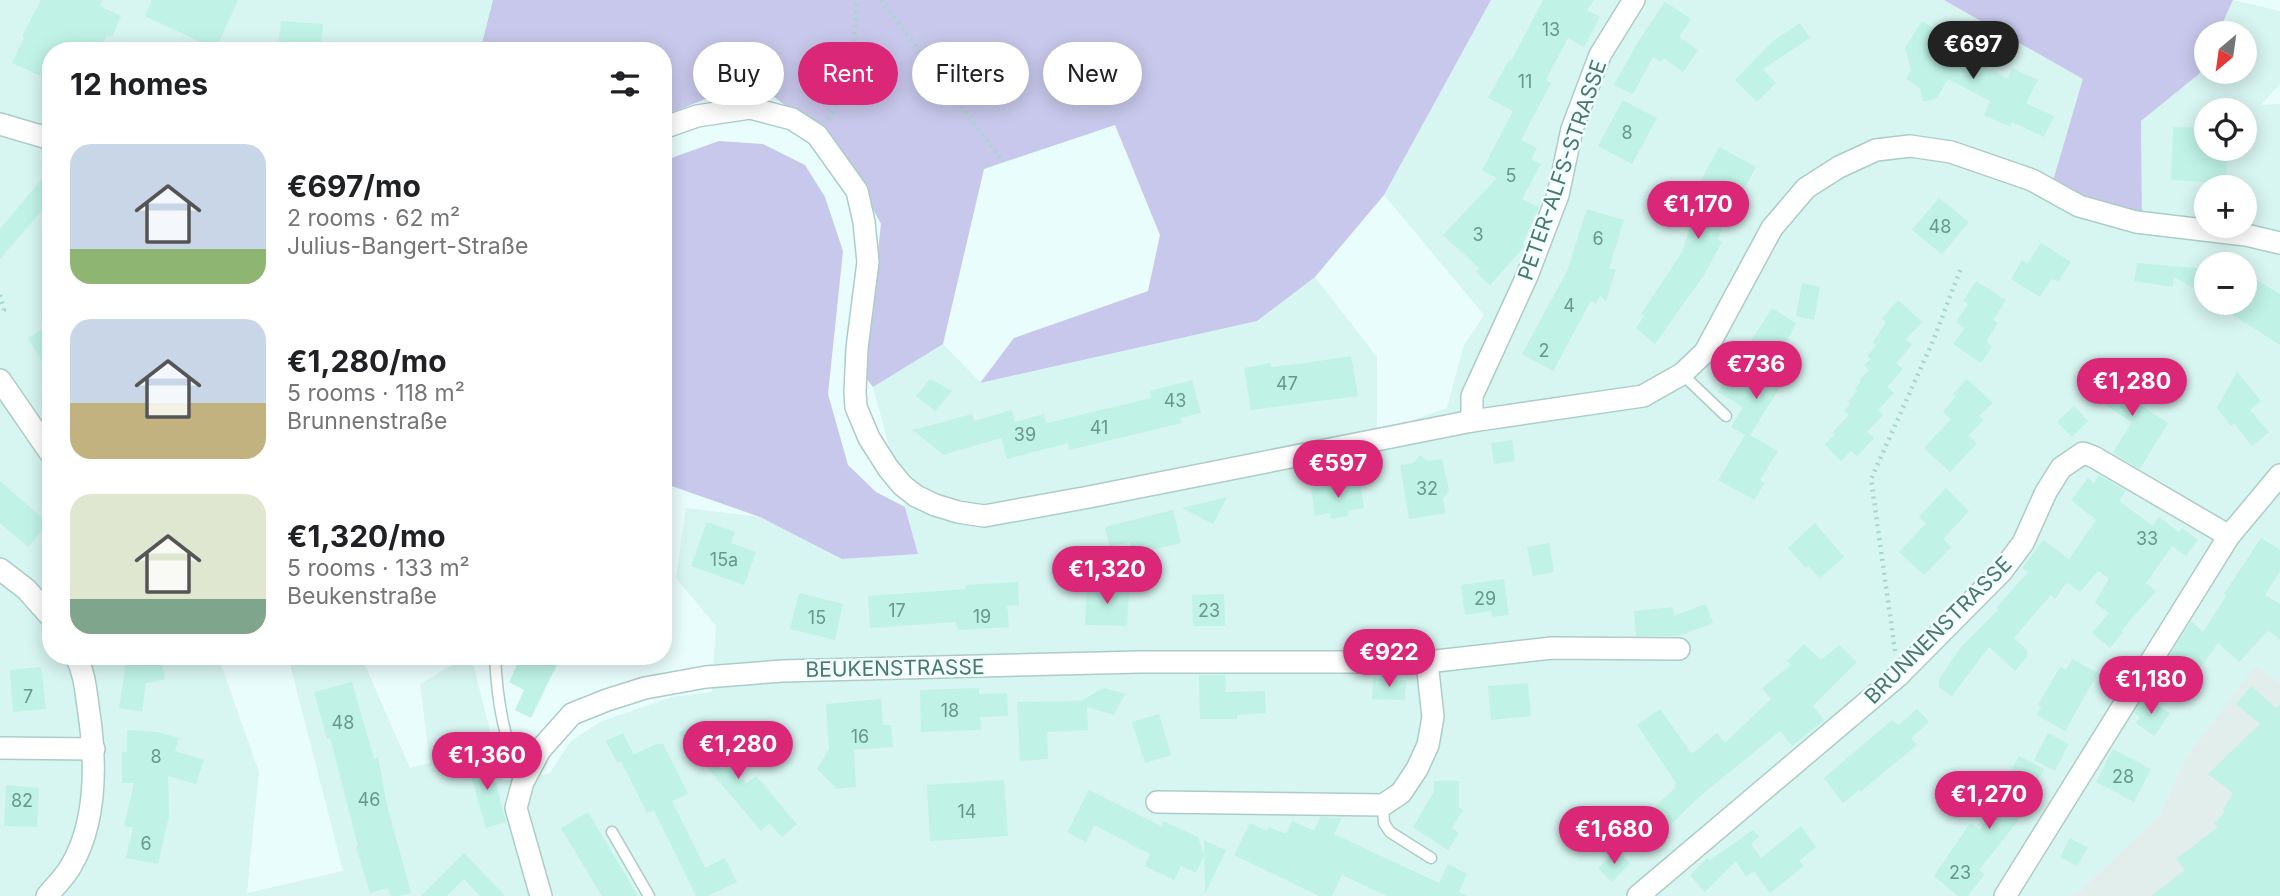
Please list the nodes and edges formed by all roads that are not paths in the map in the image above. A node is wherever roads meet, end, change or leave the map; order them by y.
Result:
1 (1634, 0) edge
2 (0, 124) edge
3 (672, 125) edge
4 (42, 136) edge
5 (2280, 243) edge
6 (1682, 374) junction
7 (0, 380) edge
8 (1726, 416) dead end
9 (1472, 421) junction
10 (42, 441) edge
11 (2280, 475) edge
12 (2228, 536) junction
13 (0, 569) edge
14 (42, 607) edge
15 (1679, 649) dead end
16 (1427, 662) junction
17 (80, 665) edge
18 (495, 665) edge
19 (0, 748) edge
20 (94, 749) junction
21 (523, 782) junction
22 (1157, 802) dead end
23 (1383, 805) junction
24 (612, 832) dead end
25 (1432, 858) dead end
26 (47, 896) edge
27 (541, 896) edge
28 (649, 896) edge
29 (1638, 896) edge
30 (2005, 896) edge

1 - 9 street, PETER-ALFS-STRASSE
2 - 4 street
3 - 9 street
5 - 6 street
6 - 8 lane
6 - 9 street
7 - 10 street
11 - 12 street
12 - 29 street, BRUNNENSTRASSE
12 - 30 street
13 - 14 street
15 - 16 street, BEUKENSTRASSE
16 - 21 street, BEUKENSTRASSE
16 - 23 street
17 - 20 street
18 - 21 lane
19 - 20 street
20 - 26 street
21 - 27 street, BEUKENSTRASSE
22 - 23 street
23 - 25 lane
24 - 28 lane

